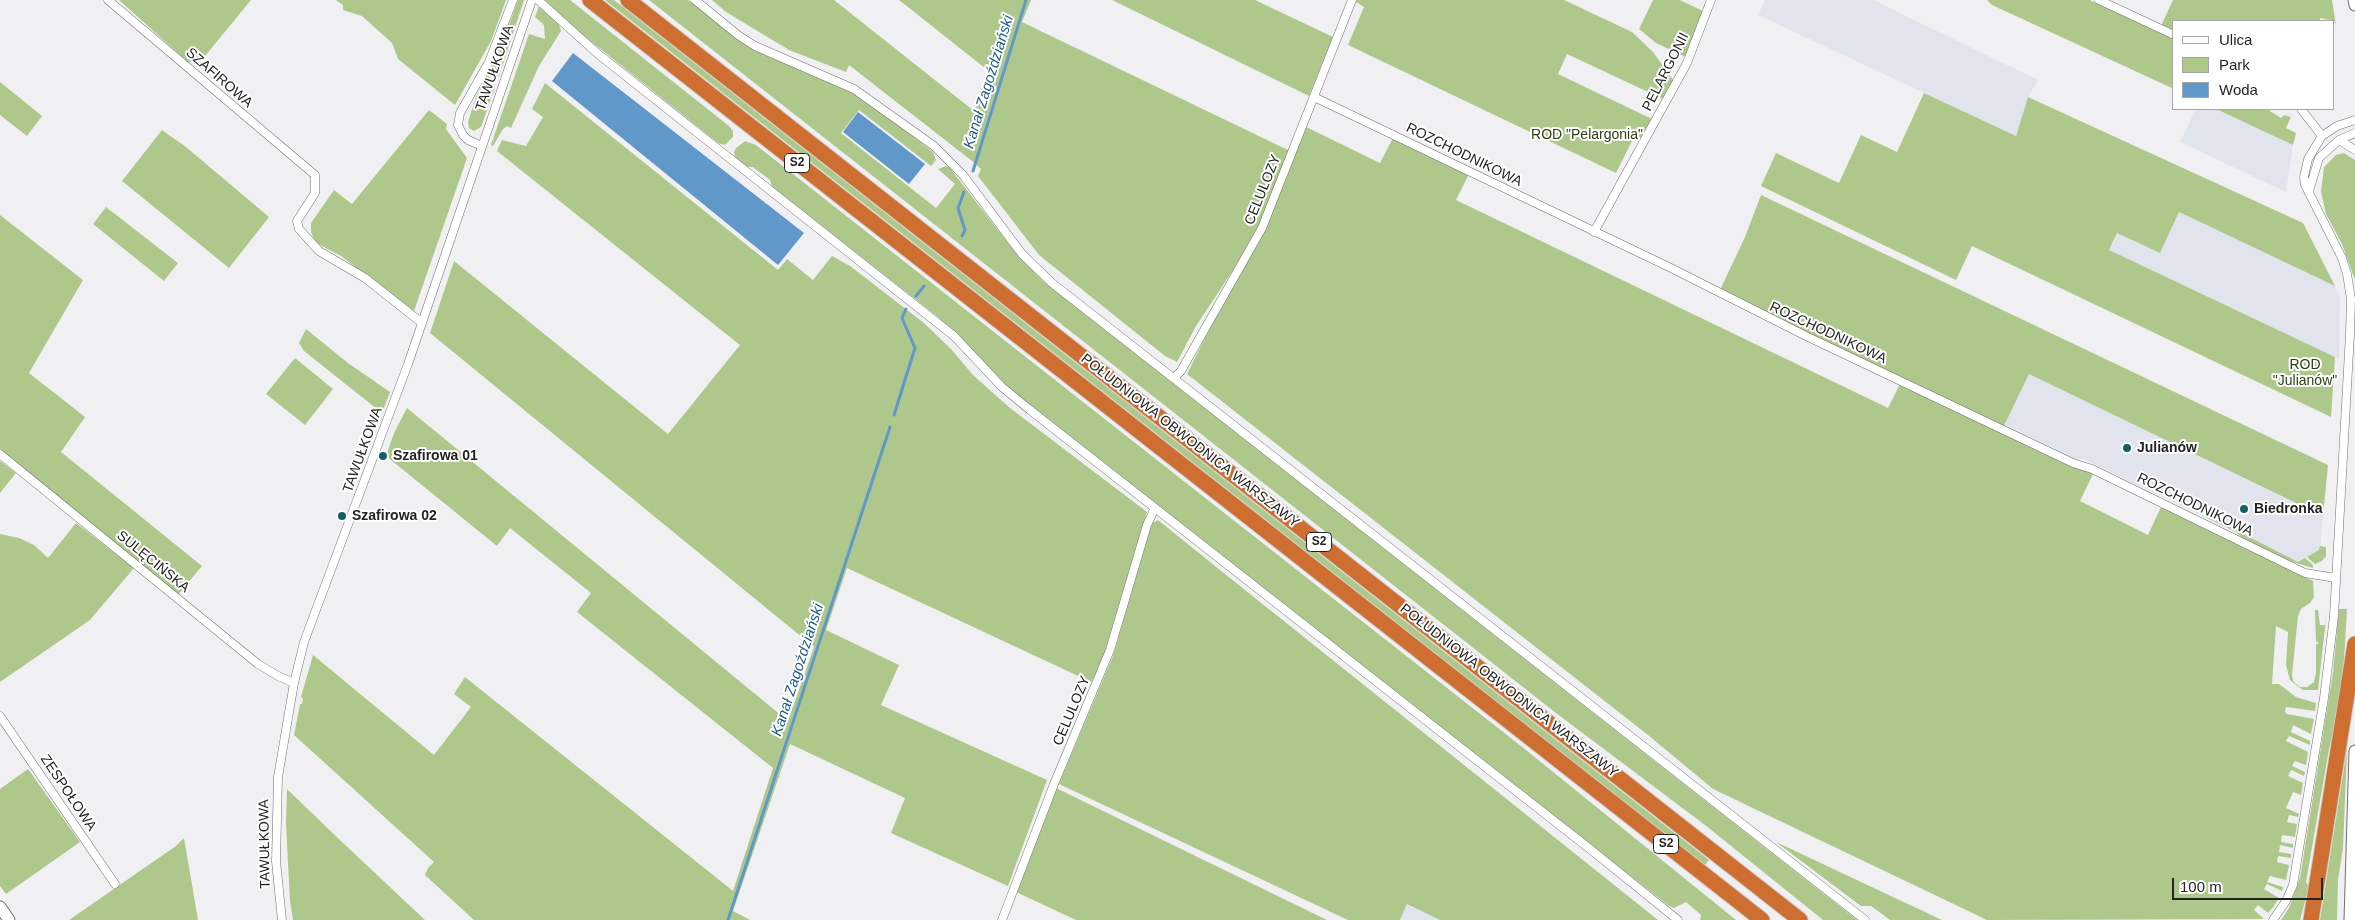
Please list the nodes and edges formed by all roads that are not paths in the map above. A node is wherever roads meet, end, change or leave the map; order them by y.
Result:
1 (108, 0) edge
2 (513, 0) edge
3 (532, 0) edge
4 (538, 0) edge
5 (590, 0) edge
6 (628, 0) edge
7 (695, 0) edge
8 (1352, 0) edge
9 (1711, 0) edge
10 (2099, 0) edge
11 (2354, 0) edge
12 (2355, 6) edge
13 (2172, 34) edge
14 (1314, 97) junction
15 (2302, 110) edge
16 (2355, 120) edge
17 (2355, 133) edge
18 (2322, 136) junction
19 (2339, 140) junction
20 (482, 146) junction
21 (2355, 150) edge
22 (2309, 191) junction
23 (1594, 232) junction
24 (422, 323) junction
25 (1175, 377) junction
26 (0, 454) edge
27 (1155, 508) junction
28 (2336, 578) junction
29 (2355, 644) edge
30 (294, 683) junction
31 (0, 716) edge
32 (2355, 751) edge
33 (115, 884) dead end
34 (0, 906) edge
35 (9, 920) edge
36 (282, 920) edge
37 (1002, 920) edge
38 (1678, 920) edge
39 (1762, 920) edge
40 (1800, 920) edge
41 (1865, 920) edge
42 (2273, 920) edge
43 (2311, 920) edge
44 (2350, 920) edge

1 - 24 street, SZAFIROWA
2 - 20 street
3 - 20 street, TAWUŁKOWA
4 - 27 street
5 - 39 highway, POŁUDNIOWA OBWODNICA WARSZAWY / S2
6 - 40 highway, POŁUDNIOWA OBWODNICA WARSZAWY / S2
7 - 25 street
8 - 14 street, CELULOZY
9 - 23 street, PELARGONII
10 - 13 street
11 - 12 main road
14 - 23 street, ROZCHODNIKOWA
14 - 25 street, CELULOZY
15 - 18 street
16 - 18 street
17 - 19 street
18 - 22 street
19 - 21 street
19 - 22 street
20 - 24 street, TAWUŁKOWA
22 - 28 street
23 - 28 street, ROZCHODNIKOWA
24 - 30 street, TAWUŁKOWA
25 - 41 street
26 - 30 street, SULĘCIŃSKA
27 - 37 street, CELULOZY
27 - 38 street
28 - 42 street
29 - 43 highway
30 - 36 street, TAWUŁKOWA
31 - 33 street, ZESPOŁOWA
32 - 44 main road
34 - 35 main road

